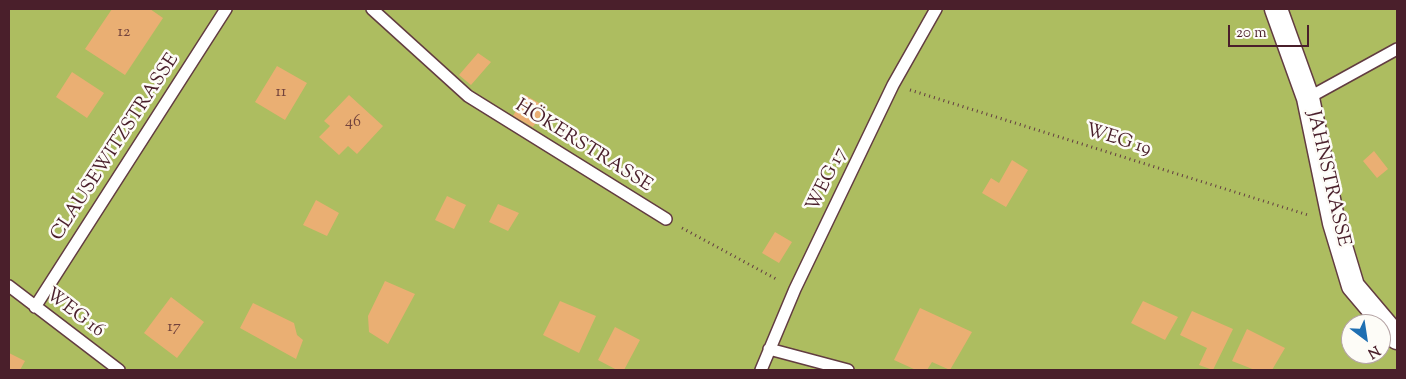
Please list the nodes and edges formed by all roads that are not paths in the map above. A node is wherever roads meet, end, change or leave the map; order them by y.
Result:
1 (226, 9) edge
2 (372, 9) edge
3 (936, 9) edge
4 (1276, 9) edge
5 (1397, 49) edge
6 (1308, 98) junction
7 (666, 220) road end
8 (9, 286) edge
9 (35, 307) junction
10 (1397, 338) edge
11 (769, 349) junction
12 (119, 370) edge
13 (761, 370) edge
14 (848, 370) edge

1 - 9 lane, CLAUSEWITZSTRASSE
2 - 7 lane, HÖKERSTRASSE
3 - 11 lane, WEG 17
4 - 6 street, JAHNSTRASSE
5 - 6 lane
6 - 10 street, JAHNSTRASSE
8 - 9 lane, WEG 16
9 - 12 lane, WEG 16
11 - 13 lane, WEG 17
11 - 14 lane

